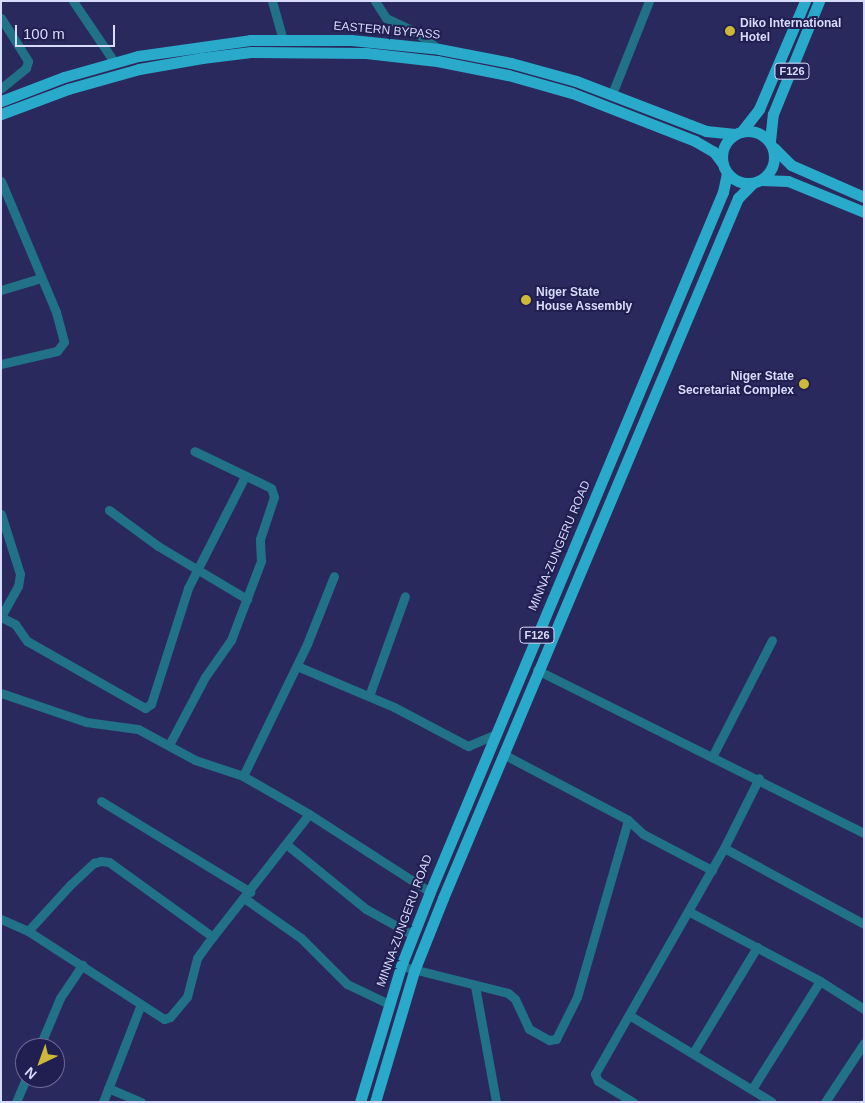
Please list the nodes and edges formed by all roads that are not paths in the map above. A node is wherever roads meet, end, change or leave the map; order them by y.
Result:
1 (73, 1) edge
2 (272, 1) edge
3 (375, 1) edge
4 (649, 1) edge
5 (805, 1) edge
6 (819, 1) edge
7 (1, 18) edge
8 (283, 40) junction
9 (439, 49) junction
10 (115, 63) junction
11 (1, 88) edge
12 (612, 94) junction
13 (1, 101) edge
14 (1, 114) edge
15 (738, 133) junction
16 (772, 145) junction
17 (725, 168) junction
18 (1, 181) edge
19 (757, 182) junction
20 (864, 197) edge
21 (864, 212) edge
22 (41, 278) junction
23 (1, 290) edge
24 (1, 364) edge
25 (194, 451) dead end
26 (245, 476) junction
27 (109, 510) dead end
28 (1, 514) edge
29 (578, 540) junction
30 (590, 545) junction
31 (198, 569) junction
32 (334, 576) dead end
33 (405, 596) dead end
34 (247, 599) junction
35 (772, 640) dead end
36 (297, 666) junction
37 (537, 670) junction
38 (1, 693) edge
39 (369, 696) junction
40 (492, 736) junction
41 (169, 745) junction
42 (502, 754) junction
43 (713, 755) junction
44 (243, 776) junction
45 (759, 778) junction
46 (101, 801) dead end
47 (309, 814) junction
48 (628, 820) junction
49 (864, 833) edge
50 (286, 844) junction
51 (724, 848) junction
52 (712, 870) junction
53 (430, 892) junction
54 (247, 895) junction
55 (688, 911) junction
56 (1, 919) edge
57 (864, 924) edge
58 (28, 931) junction
59 (413, 936) junction
60 (213, 937) junction
61 (757, 947) junction
62 (82, 965) junction
63 (401, 966) junction
64 (414, 971) junction
65 (820, 981) junction
66 (475, 986) junction
67 (141, 1004) junction
68 (389, 1004) junction
69 (864, 1009) edge
70 (629, 1015) junction
71 (43, 1038) edge
72 (864, 1043) edge
73 (693, 1053) junction
74 (22, 1088) edge
75 (108, 1088) junction
76 (752, 1089) junction
77 (768, 1100) edge
78 (16, 1102) edge
79 (103, 1102) edge
80 (141, 1102) edge
81 (360, 1102) edge
82 (375, 1102) edge
83 (496, 1102) edge
84 (633, 1102) edge
85 (826, 1102) edge

1 - 10 street
2 - 8 street
3 - 9 street
4 - 12 street
5 - 15 main road, F126
6 - 16 main road, F126
7 - 11 street
8 - 9 main road, EASTERN BYPASS
8 - 10 main road, EASTERN BYPASS
9 - 12 main road, EASTERN BYPASS
10 - 13 main road, EASTERN BYPASS
12 - 15 main road, EASTERN BYPASS
14 - 17 main road, EASTERN BYPASS
15 - 16 main road
15 - 17 main road, F126
16 - 19 main road, F126
16 - 20 main road
17 - 19 main road
17 - 29 main road, MINNA-ZUNGERU ROAD / F126
18 - 22 street
19 - 21 main road
19 - 30 main road, MINNA-ZUNGERU ROAD / F126
22 - 23 street
22 - 24 street
25 - 26 street
26 - 31 street
26 - 34 street
27 - 31 street
28 - 31 street
29 - 30 main road
29 - 40 main road, MINNA-ZUNGERU ROAD / F126
30 - 37 main road, MINNA-ZUNGERU ROAD / F126
31 - 34 street
32 - 36 street
33 - 39 street
34 - 41 street
35 - 43 street
36 - 39 street
36 - 44 street
37 - 42 main road, MINNA-ZUNGERU ROAD / F126
37 - 43 street
38 - 41 street
39 - 40 street
40 - 53 main road, MINNA-ZUNGERU ROAD / F126
41 - 44 street
42 - 48 street
42 - 64 main road, MINNA-ZUNGERU ROAD / F126
43 - 45 street
44 - 47 street
45 - 49 street
45 - 51 street
46 - 54 street
47 - 50 street
47 - 53 street
48 - 52 street
48 - 66 street
50 - 54 street
50 - 59 street
51 - 52 street
51 - 57 street
52 - 55 street
53 - 59 main road, MINNA-ZUNGERU ROAD / F126
54 - 60 street
54 - 68 street
55 - 61 street
55 - 70 street
56 - 58 street
58 - 60 street
58 - 62 street
59 - 63 main road, MINNA-ZUNGERU ROAD / F126
60 - 67 street
61 - 65 street
61 - 73 street
62 - 67 street
62 - 71 street
63 - 64 street
63 - 68 main road, MINNA-ZUNGERU ROAD / F126
64 - 66 street
64 - 82 main road, MINNA-ZUNGERU ROAD / F126
65 - 69 street
65 - 76 street
66 - 83 street
67 - 75 street
68 - 81 main road, MINNA-ZUNGERU ROAD / F126
70 - 73 street
70 - 84 street
72 - 85 street
73 - 76 street
74 - 78 street
75 - 79 street
75 - 80 street
76 - 77 street

